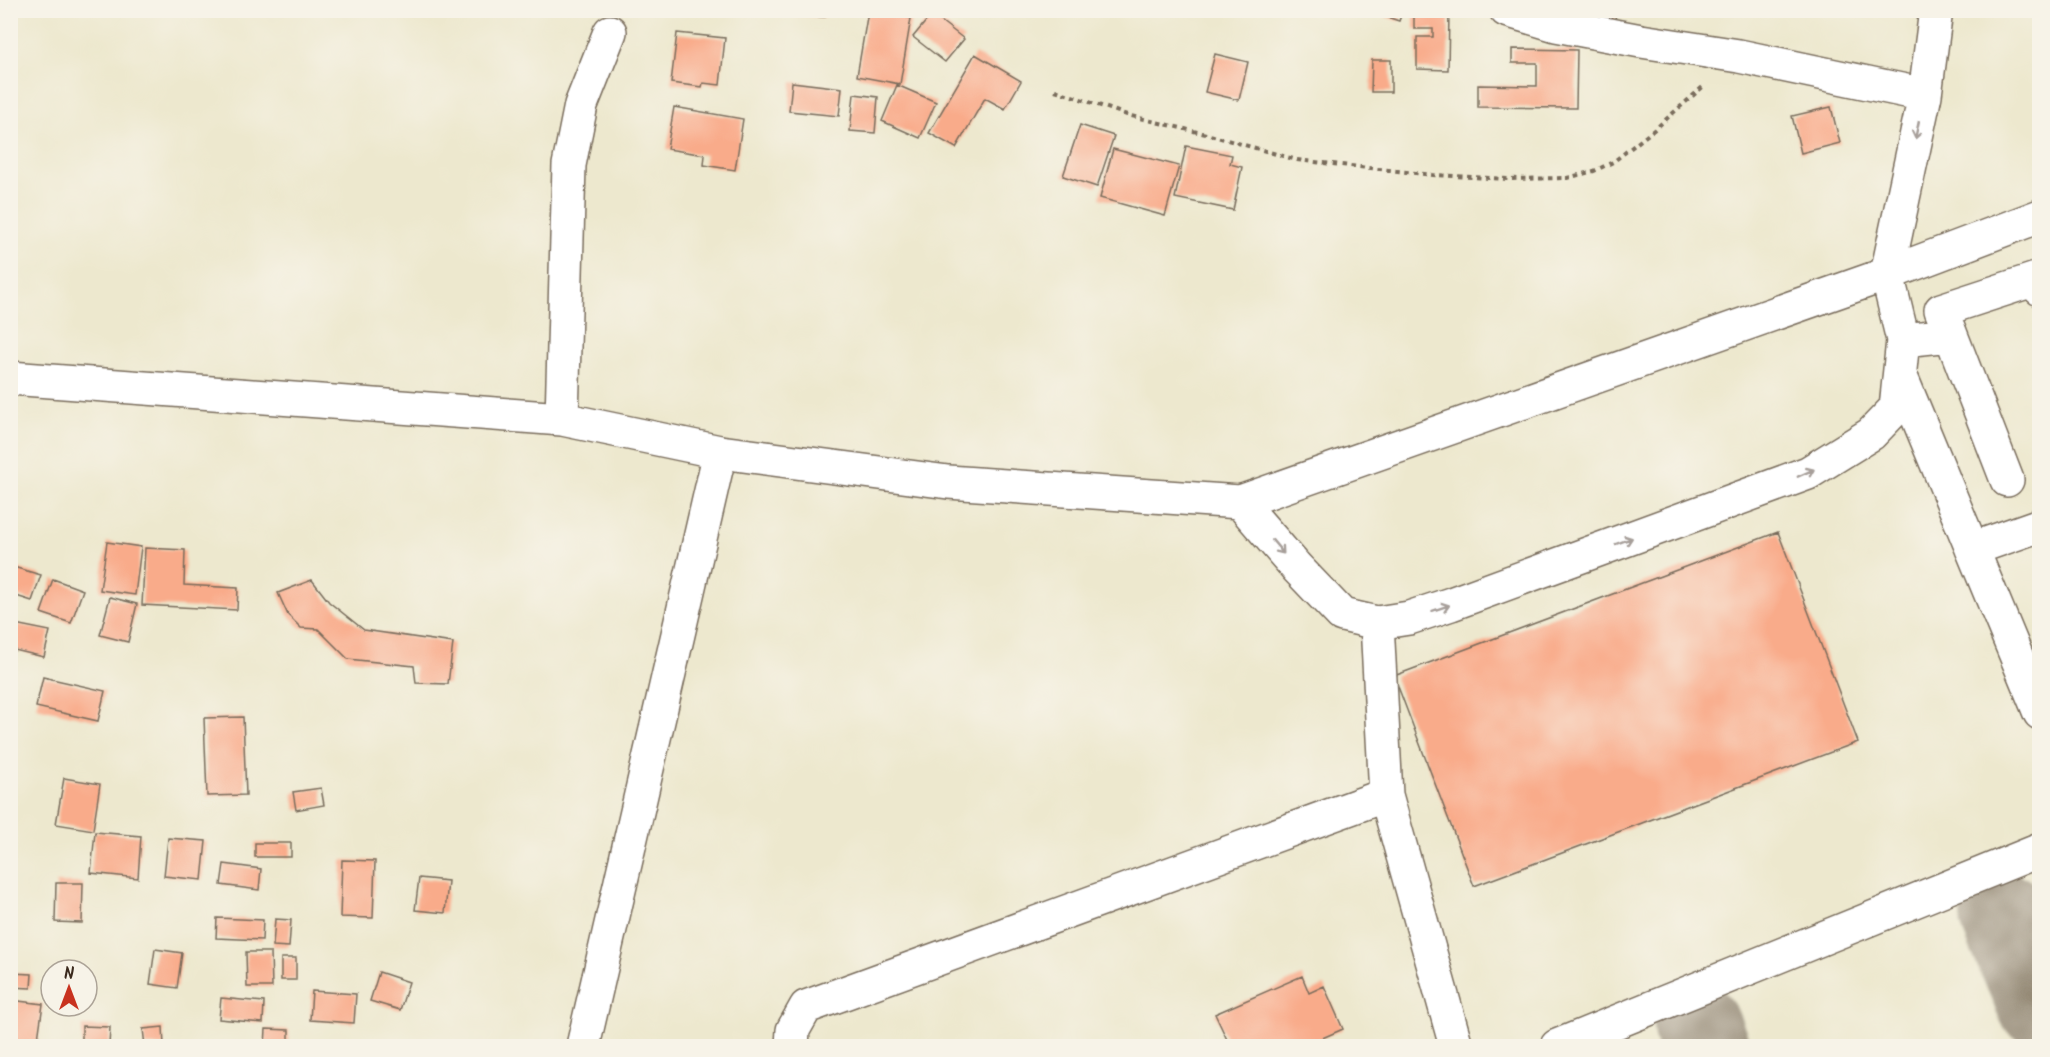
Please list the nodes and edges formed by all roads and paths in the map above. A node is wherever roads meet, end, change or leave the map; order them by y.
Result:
1 (1506, 10) edge
2 (1936, 10) edge
3 (610, 32) dead end
4 (1739, 56) junction
5 (1055, 90) dead end
6 (1925, 95) junction
7 (2040, 216) edge
8 (1887, 274) junction
9 (2040, 289) edge
10 (1951, 335) junction
11 (1903, 340) junction
12 (1900, 376) junction
13 (10, 378) edge
14 (562, 419) junction
15 (720, 452) junction
16 (2007, 480) dead end
17 (1240, 502) junction
18 (2040, 525) edge
19 (1972, 549) junction
20 (1377, 623) junction
21 (2040, 713) edge
22 (1386, 795) junction
23 (2040, 850) edge
24 (583, 1047) edge
25 (792, 1047) edge
26 (1456, 1047) edge
27 (1557, 1047) edge

1 - 4 street
2 - 6 street
3 - 14 street
4 - 5 path
4 - 6 street
6 -> 8 street
7 - 8 street
8 - 11 street
8 - 17 street
9 - 10 street
10 - 11 street
10 - 16 street
11 - 12 street
12 - 19 street
20 -> 12 street
13 - 14 street
14 - 15 street
15 - 17 street
15 - 24 street
17 -> 20 street
18 - 19 street
19 - 21 street
20 - 22 street
22 - 25 street
22 - 26 street
23 - 27 street

